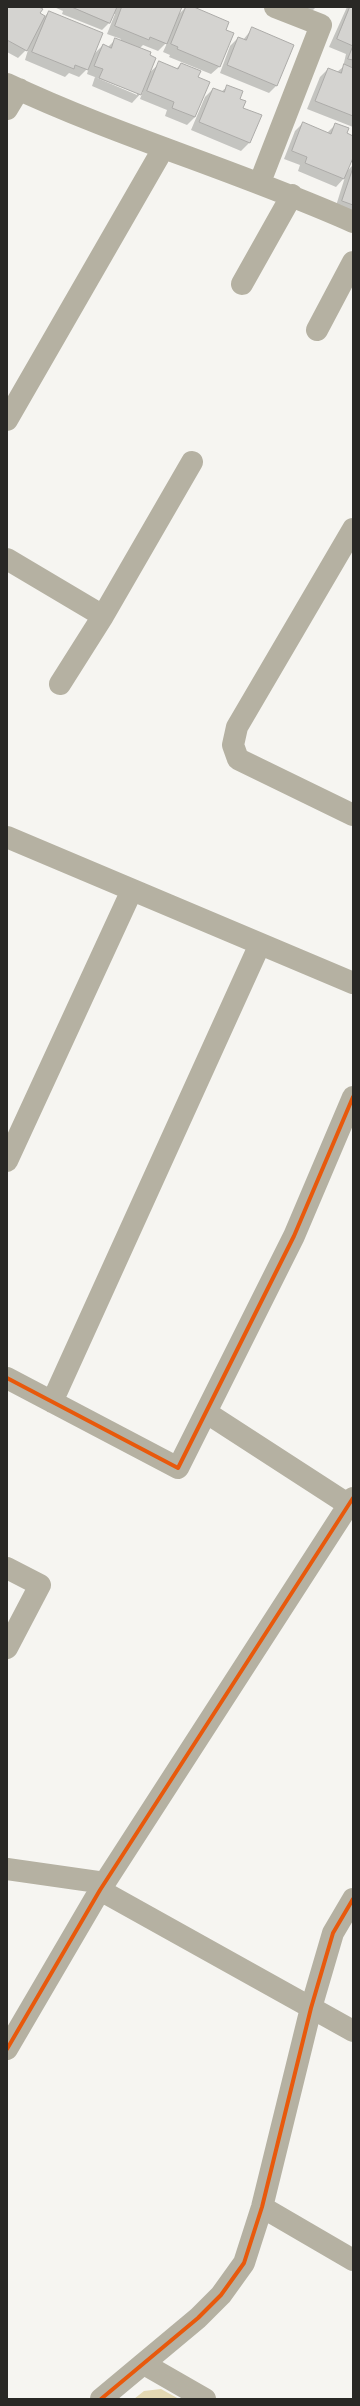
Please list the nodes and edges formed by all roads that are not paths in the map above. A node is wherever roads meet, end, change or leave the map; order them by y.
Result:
1 (275, 7) edge
2 (13, 87) edge
3 (7, 109) edge
4 (163, 148) junction
5 (260, 182) junction
6 (292, 195) junction
7 (353, 222) edge
8 (353, 262) edge
9 (242, 284) dead end
10 (317, 330) dead end
11 (7, 420) edge
12 (192, 462) dead end
13 (353, 530) edge
14 (7, 559) edge
15 (103, 616) junction
16 (60, 684) dead end
17 (353, 815) edge
18 (7, 837) edge
19 (132, 890) junction
20 (260, 944) junction
21 (353, 983) edge
22 (353, 1097) edge
23 (7, 1161) edge
24 (7, 1378) edge
25 (52, 1402) junction
26 (207, 1413) junction
27 (351, 1501) edge
28 (7, 1568) edge
29 (7, 1648) edge
30 (7, 1869) edge
31 (103, 1887) junction
32 (353, 1899) edge
33 (311, 2008) junction
34 (17, 2017) edge
35 (353, 2031) edge
36 (7, 2049) edge
37 (262, 2207) junction
38 (353, 2260) edge
39 (144, 2364) junction
40 (101, 2399) edge
41 (205, 2399) edge

1 - 5 street
2 - 3 street
2 - 4 street
4 - 5 street
4 - 11 street
5 - 6 street
6 - 7 street
6 - 9 street
8 - 10 street
12 - 15 street
13 - 17 street
14 - 15 street
15 - 16 street
18 - 19 street
19 - 20 street
19 - 23 street
20 - 21 street
20 - 25 street
22 - 26 street
24 - 25 street
25 - 26 street
26 - 27 street
27 - 31 street
28 - 29 street
30 - 31 street
31 - 33 street
31 - 34 street
32 - 33 street
33 - 35 street
33 - 37 street
34 - 36 street
37 - 38 street
37 - 39 street
39 - 40 street
39 - 41 street

